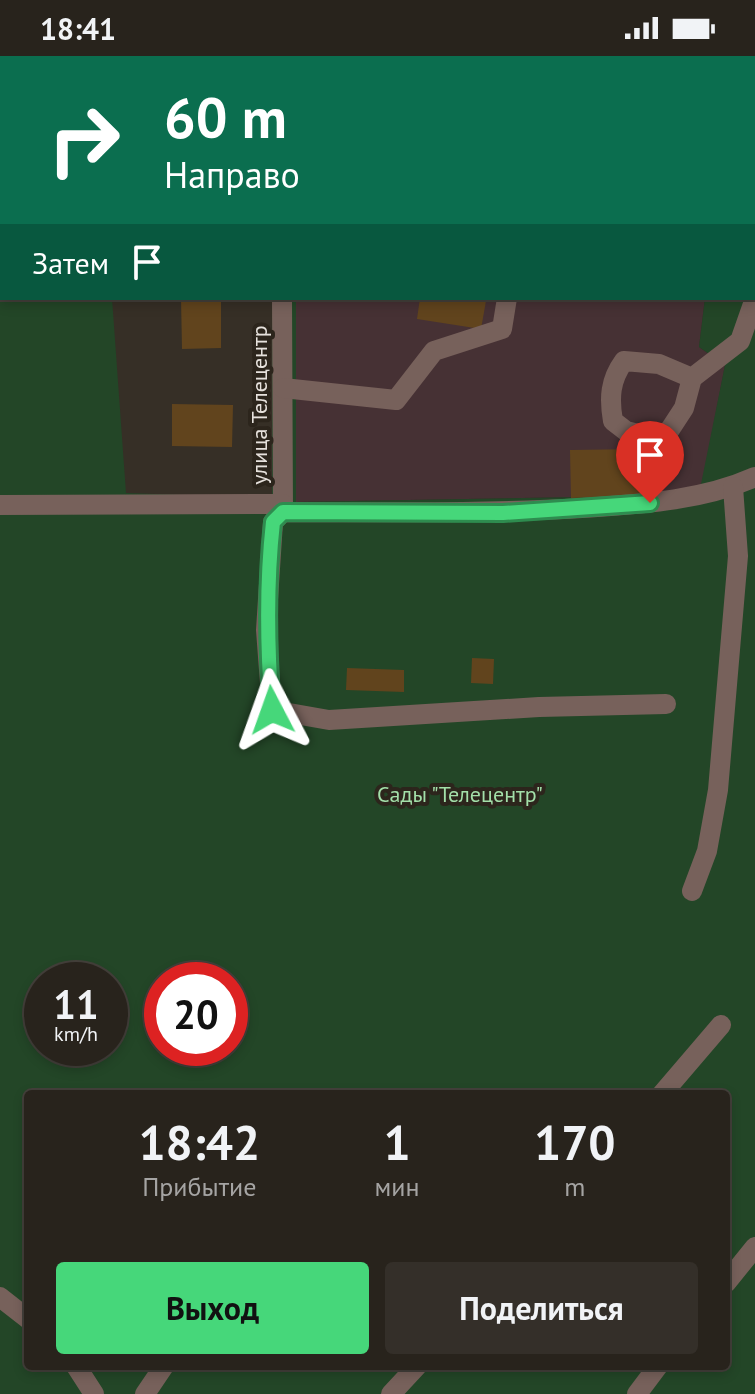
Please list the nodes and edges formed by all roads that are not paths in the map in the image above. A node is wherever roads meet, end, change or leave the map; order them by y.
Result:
1 (282, 300) edge
2 (507, 300) edge
3 (754, 300) edge
4 (692, 378) junction
5 (283, 388) junction
6 (755, 477) edge
7 (733, 487) junction
8 (0, 505) edge
9 (283, 508) junction
10 (666, 704) dead end
11 (692, 891) dead end
12 (721, 1025) dead end
13 (665, 1090) edge
14 (755, 1247) edge
15 (730, 1278) edge
16 (0, 1297) edge
17 (24, 1316) edge
18 (79, 1370) edge
19 (161, 1370) edge
20 (413, 1370) edge
21 (655, 1370) edge
22 (94, 1394) edge
23 (145, 1394) edge
24 (391, 1394) edge
25 (637, 1394) edge

1 - 5 street, улица Телецентр
2 - 5 street
3 - 4 street
4 - 4 street
5 - 9 street, улица Телецентр
6 - 7 street
7 - 9 street
7 - 11 street
8 - 9 street
9 - 10 street, улица Телецентр
12 - 13 street
14 - 15 street
16 - 17 street
18 - 22 street
19 - 23 street
20 - 24 street
21 - 25 street

